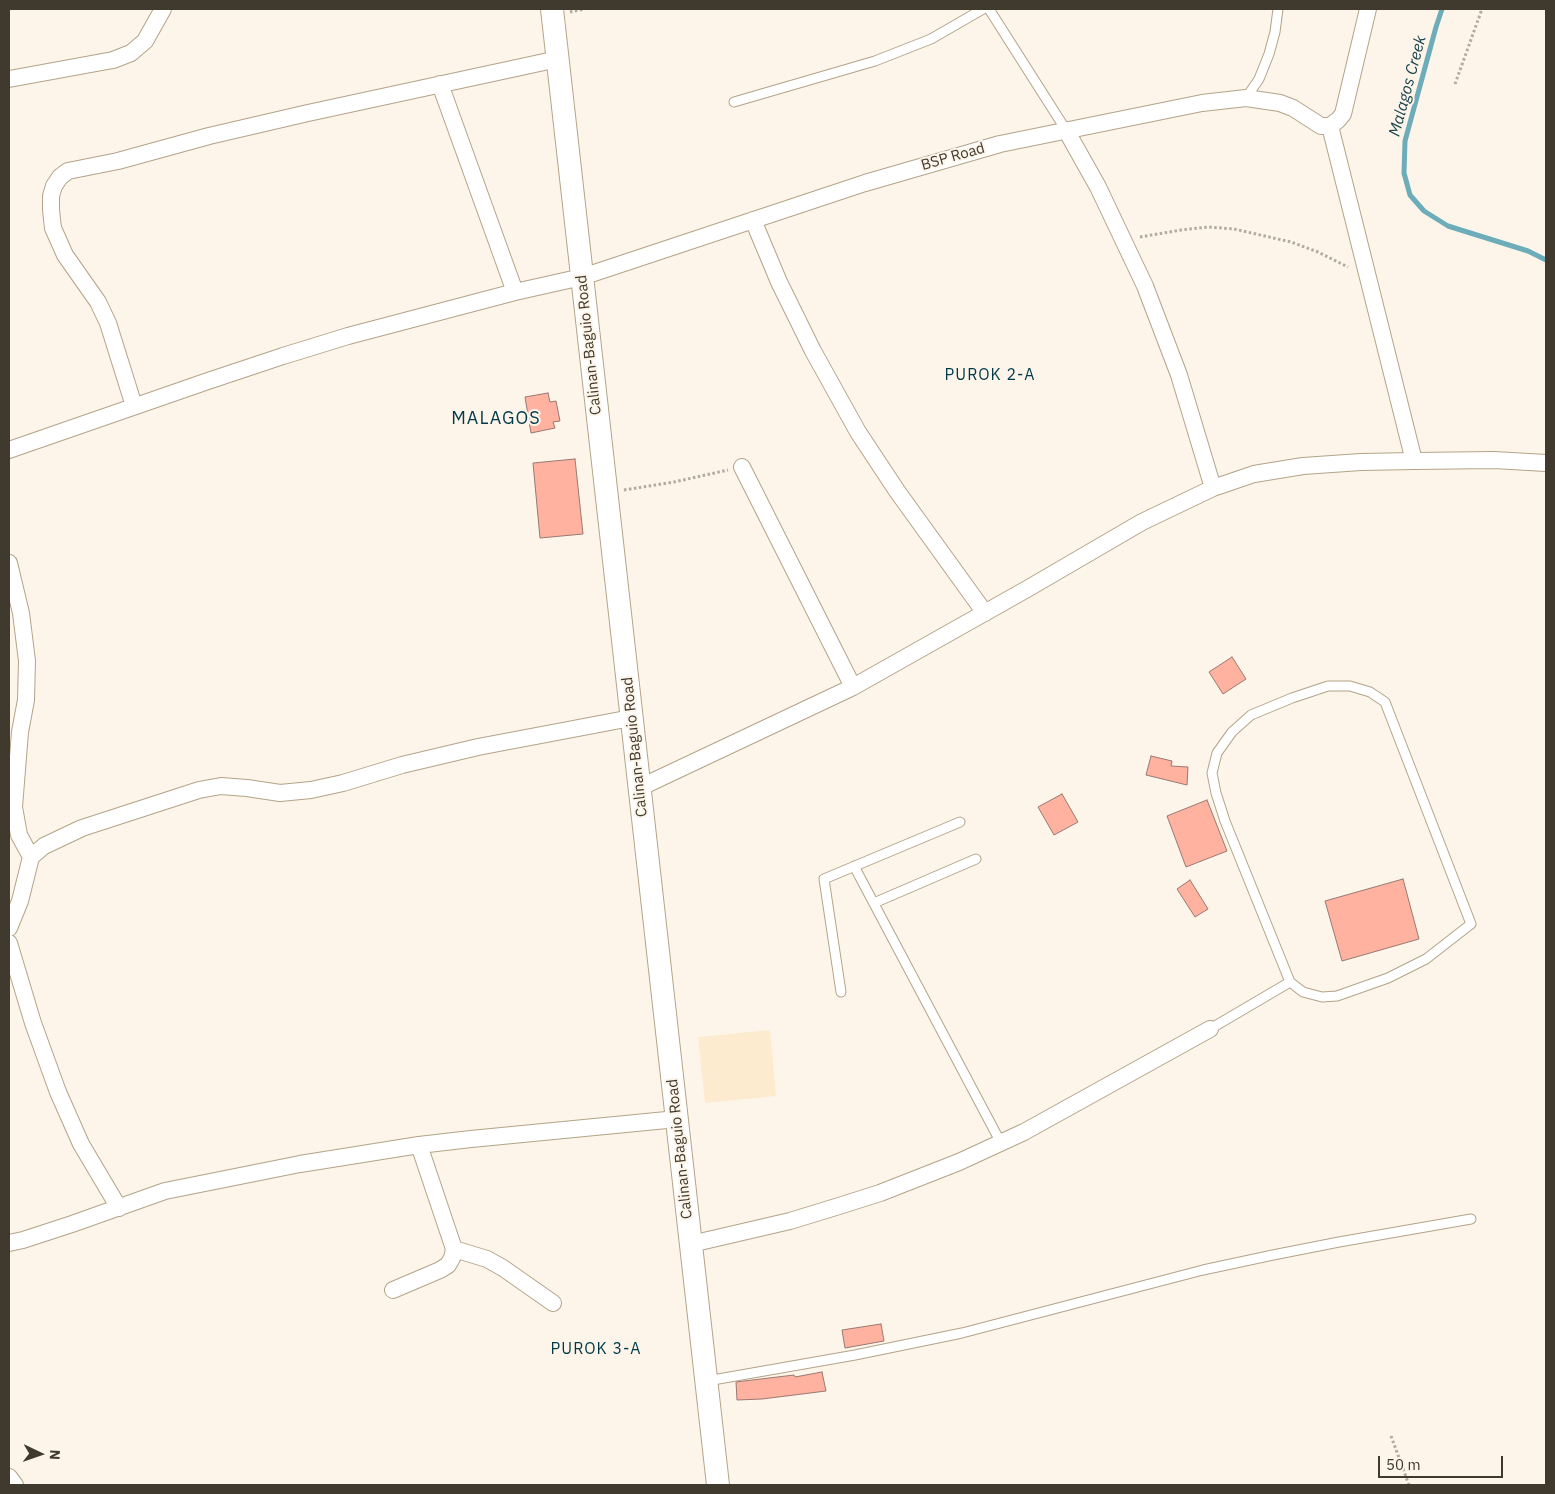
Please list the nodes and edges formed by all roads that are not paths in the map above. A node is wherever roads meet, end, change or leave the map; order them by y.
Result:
1 (163, 9) edge
2 (552, 9) edge
3 (983, 9) edge
4 (988, 9) edge
5 (1278, 9) edge
6 (1368, 9) edge
7 (558, 59) junction
8 (9, 80) edge
9 (440, 84) junction
10 (1246, 98) junction
11 (734, 102) dead end
12 (1330, 126) junction
13 (1066, 130) junction
14 (753, 220) junction
15 (582, 277) junction
16 (515, 292) junction
17 (134, 406) junction
18 (9, 450) edge
19 (1414, 461) junction
20 (1546, 463) edge
21 (742, 467) road end
22 (1213, 488) junction
23 (9, 563) edge
24 (985, 613) junction
25 (853, 687) junction
26 (631, 718) junction
27 (639, 788) junction
28 (960, 822) dead end
29 (30, 857) junction
30 (976, 860) dead end
31 (854, 866) junction
32 (874, 903) junction
33 (9, 928) edge
34 (9, 943) edge
35 (1290, 982) junction
36 (841, 992) dead end
37 (1210, 1029) joint
38 (677, 1119) junction
39 (1001, 1143) junction
40 (419, 1145) junction
41 (119, 1208) junction
42 (1471, 1219) dead end
43 (9, 1243) edge
44 (691, 1244) junction
45 (454, 1250) junction
46 (393, 1290) dead end
47 (553, 1303) dead end
48 (707, 1381) junction
49 (9, 1477) edge
50 (16, 1485) edge
51 (718, 1485) edge

1 - 8 street
2 - 7 main road, Calinan-Baguio Road
3 - 11 lane
4 - 13 lane
5 - 10 lane
6 - 12 street
7 - 9 street
7 - 15 main road, Calinan-Baguio Road
9 - 16 street
9 - 17 street
10 - 12 street, BSP Road
10 - 13 street, BSP Road
12 - 19 street
13 - 14 street, BSP Road
13 - 22 street
14 - 15 street, BSP Road
14 - 24 street
15 - 16 street, BSP Road
15 - 26 main road, Calinan-Baguio Road
16 - 17 street, BSP Road
17 - 18 street, BSP Road
19 - 20 street
19 - 22 street
21 - 25 street
22 - 24 street
23 - 29 street
24 - 25 street
25 - 27 street
26 - 27 main road, Calinan-Baguio Road
26 - 29 street
27 - 38 main road, Calinan-Baguio Road
28 - 31 lane
29 - 33 street
30 - 32 lane
31 - 32 lane
31 - 36 lane
32 - 39 lane
34 - 41 street
35 - 35 lane
35 - 37 lane
37 - 39 street
38 - 40 street
38 - 44 main road, Calinan-Baguio Road
39 - 44 street
40 - 41 street
40 - 45 street
41 - 43 street
42 - 48 lane
44 - 48 main road, Calinan-Baguio Road
45 - 46 street
45 - 47 street
48 - 51 main road, Calinan-Baguio Road
49 - 50 street

